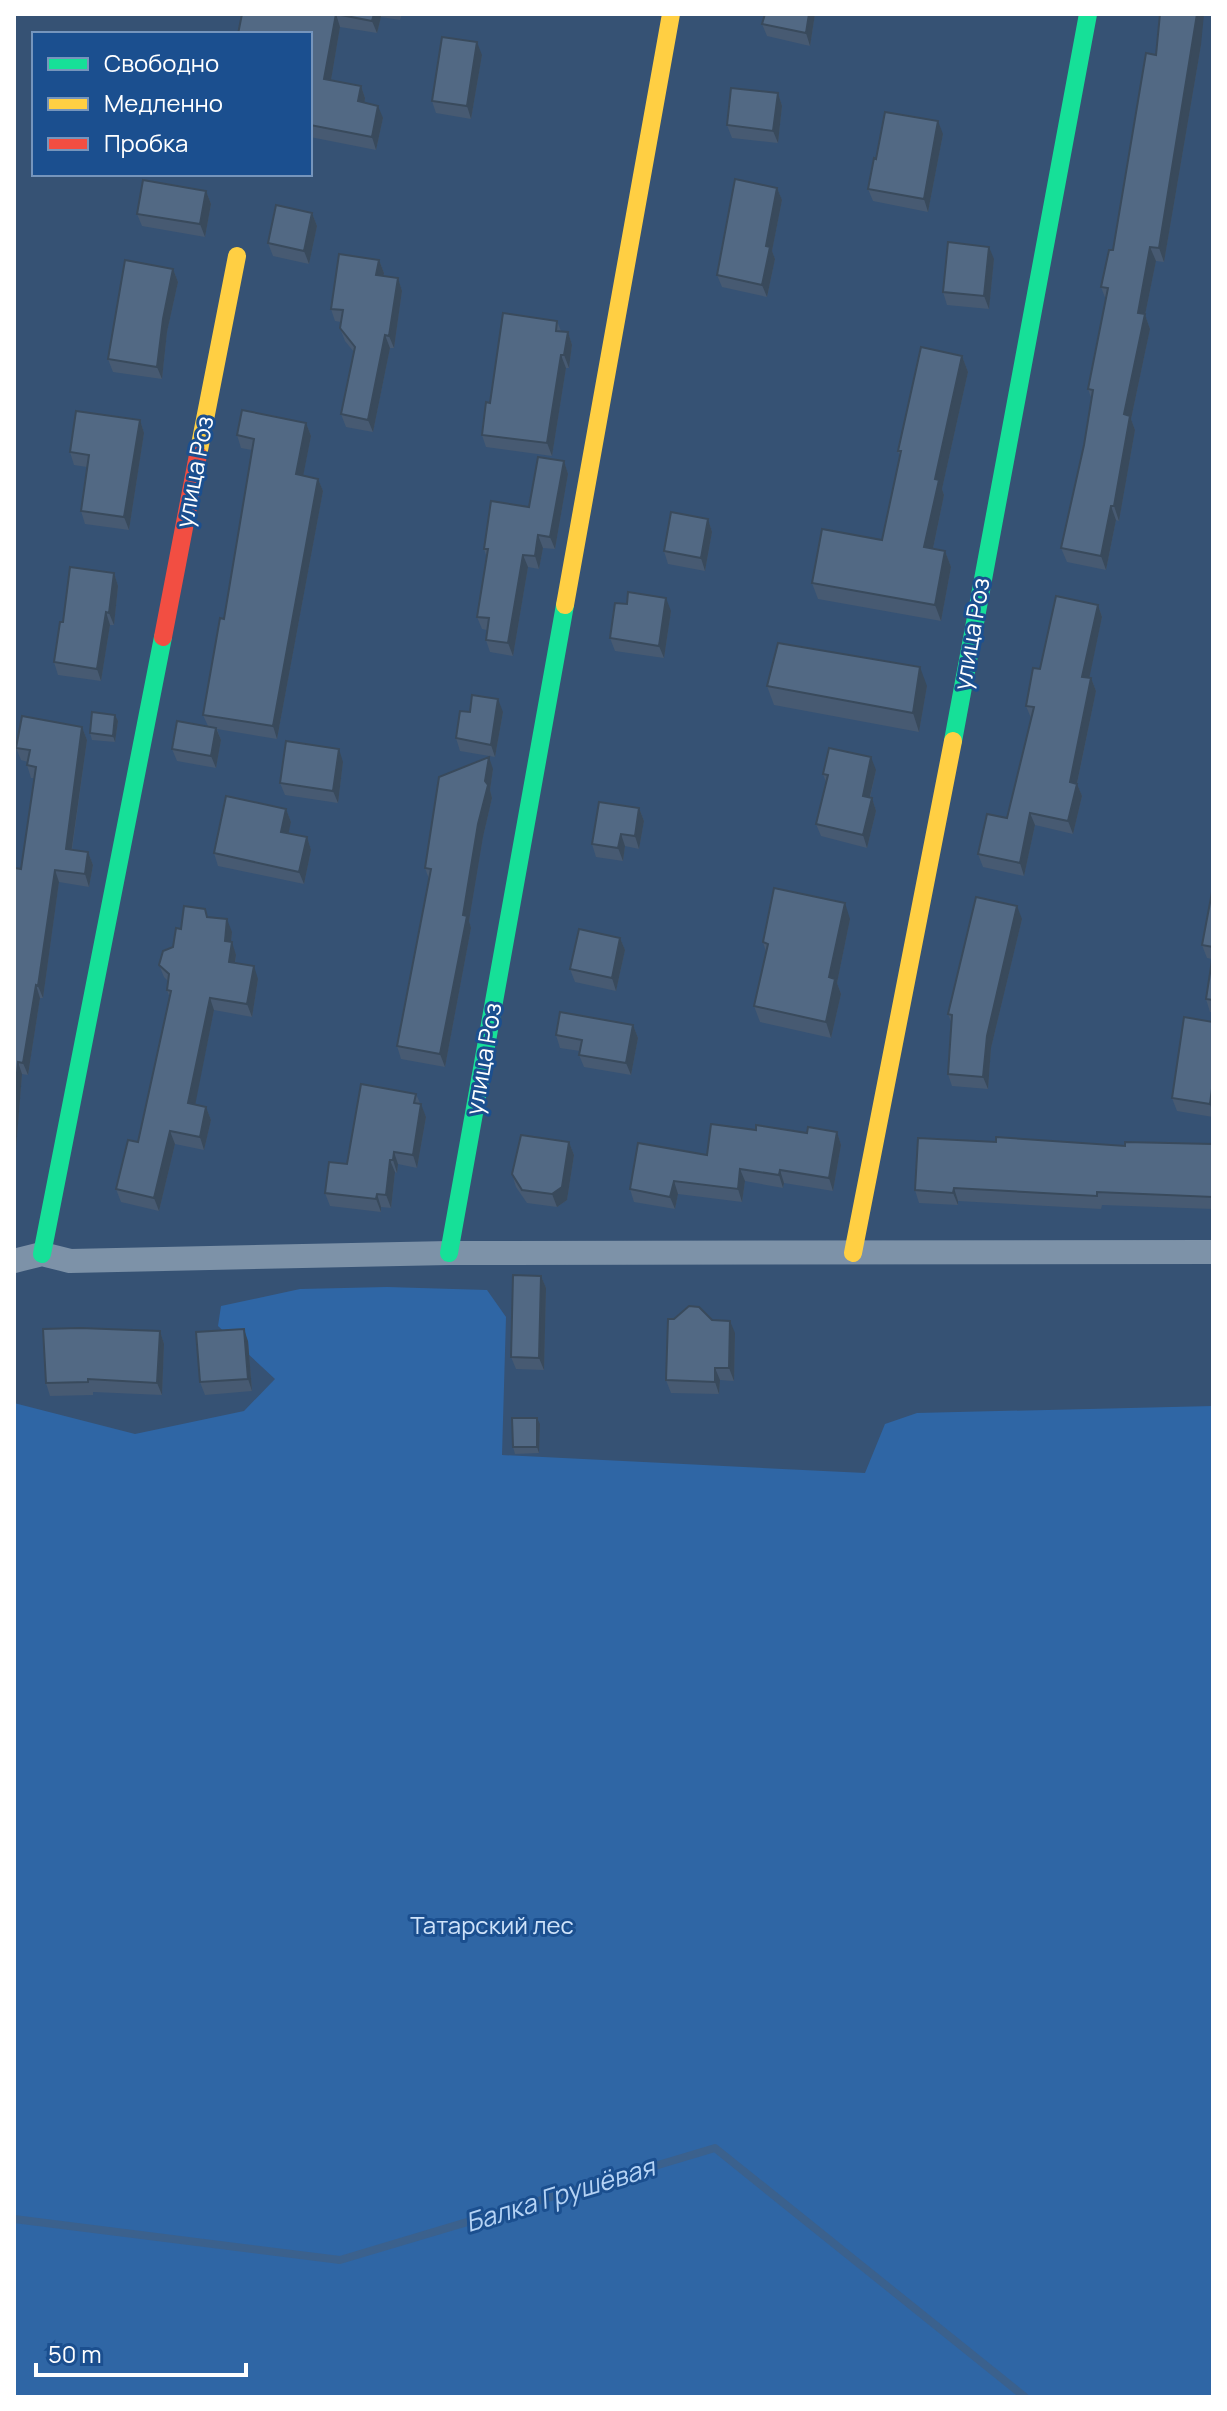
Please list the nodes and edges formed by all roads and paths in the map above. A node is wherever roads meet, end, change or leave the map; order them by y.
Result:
1 (671, 14) edge
2 (1088, 14) edge
3 (237, 256) dead end
4 (1213, 1252) edge
5 (449, 1253) junction
6 (853, 1253) junction
7 (42, 1254) junction
8 (14, 1261) edge

1 - 5 street, улица Роз
2 - 6 street, улица Роз
3 - 7 street, улица Роз
4 - 6 street
5 - 6 street
5 - 7 street
7 - 8 street

